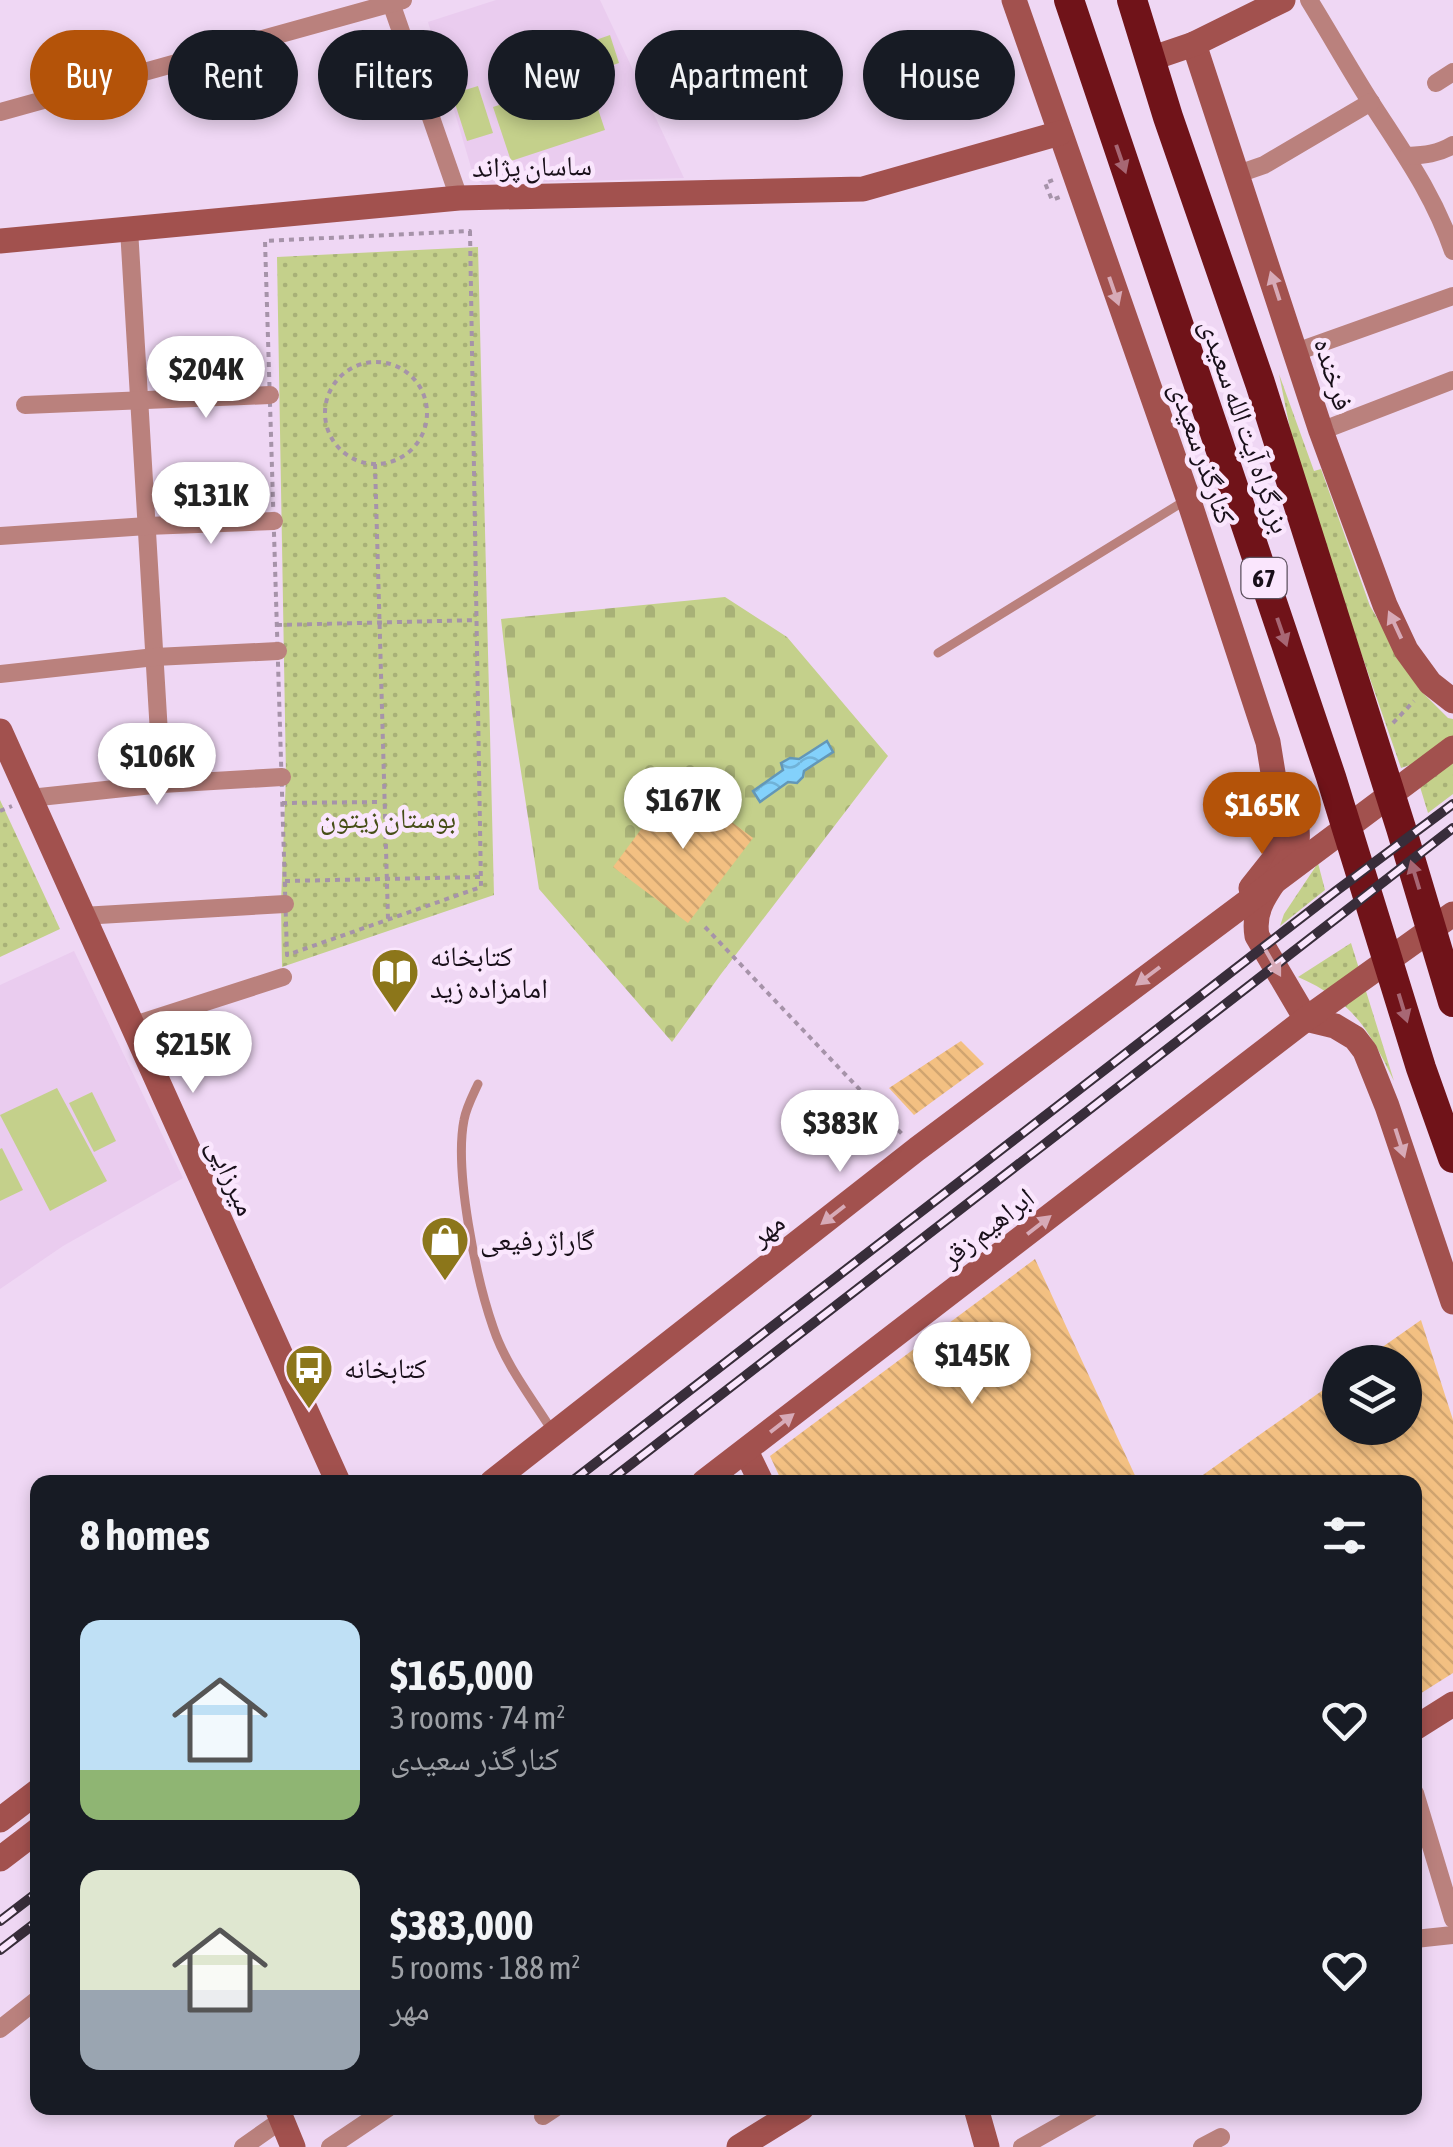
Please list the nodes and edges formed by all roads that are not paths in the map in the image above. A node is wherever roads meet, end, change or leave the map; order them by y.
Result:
1 (1014, 0) edge
2 (1068, 0) edge
3 (1132, 0) edge
4 (1283, 0) edge
5 (1310, 0) edge
6 (394, 1) edge
7 (1194, 44) junction
8 (1150, 59) junction
9 (1453, 72) edge
10 (1436, 83) dead end
11 (1371, 102) junction
12 (0, 112) edge
13 (1060, 133) junction
14 (1453, 146) edge
15 (1408, 156) junction
16 (1238, 174) junction
17 (459, 198) junction
18 (129, 229) junction
19 (0, 241) edge
20 (1453, 251) edge
21 (1453, 296) edge
22 (1296, 352) junction
23 (1453, 380) edge
24 (270, 395) road end
25 (139, 399) junction
26 (24, 406) dead end
27 (1320, 432) junction
28 (1188, 498) junction
29 (274, 522) road end
30 (147, 526) junction
31 (0, 536) edge
32 (278, 651) road end
33 (938, 653) dead end
34 (155, 657) junction
35 (0, 674) edge
36 (1453, 701) edge
37 (0, 731) edge
38 (1453, 748) edge
39 (282, 777) road end
40 (1276, 783) junction
41 (162, 784) junction
42 (30, 798) junction
43 (285, 904) road end
44 (1453, 914) edge
45 (82, 916) junction
46 (1226, 918) junction
47 (283, 977) dead end
48 (1453, 1002) edge
49 (1306, 1019) junction
50 (131, 1026) junction
51 (478, 1084) dead end
52 (1453, 1158) edge
53 (1453, 1302) edge
54 (555, 1435) junction
55 (323, 1450) junction
56 (746, 1451) junction
57 (322, 1475) edge
58 (335, 1475) edge
59 (501, 1475) edge
60 (713, 1475) edge
61 (758, 1475) edge
62 (1453, 1704) edge
63 (1422, 1724) edge
64 (30, 1797) edge
65 (1422, 1816) edge
66 (0, 1820) edge
67 (30, 1836) edge
68 (0, 1859) edge
69 (1453, 1919) edge
70 (1453, 1936) edge
71 (1422, 1938) edge
72 (30, 2005) edge
73 (0, 2029) edge
74 (278, 2115) edge
75 (281, 2115) edge
76 (378, 2115) edge
77 (791, 2115) edge
78 (978, 2115) edge
79 (1079, 2115) edge
80 (1221, 2137) dead end
81 (243, 2147) edge
82 (293, 2147) edge
83 (330, 2147) edge
84 (738, 2147) edge
85 (988, 2147) edge
86 (1022, 2147) edge
87 (1202, 2147) edge

1 - 13 main road, کنارگذر سعیدی
2 -> 52 highway, بزرگراه آیت الله سعیدی / 67
3 - 8 highway, بزرگراه آیت الله سعیدی
4 - 7 main road
5 - 11 street
6 - 12 street
6 - 17 street
7 - 8 main road
7 - 16 main road, فرخنده
48 -> 8 highway, بزرگراه آیت الله سعیدی / 67
9 - 10 street
11 - 15 street
11 - 16 street
13 - 17 main road, ساسان پژاند
13 -> 28 main road, کنارگذر سعیدی
14 - 15 street
15 - 20 street
22 -> 16 main road, فرخنده
17 - 18 main road, ساسان پژاند
18 - 19 main road, ساسان پژاند
18 - 25 street
21 - 22 street
22 - 27 main road, فرخنده
23 - 27 street
24 - 25 street
25 - 26 street
25 - 30 street
36 -> 27 main road, فرخنده
28 - 33 lane
28 - 40 main road, کنارگذر سعیدی
29 - 30 street
30 - 31 street
30 - 34 street
32 - 34 street
34 - 35 street
34 - 41 street
37 - 42 main road, میرزایی
38 - 46 main road
39 - 41 street
40 - 46 main road, کنارگذر سعیدی
40 -> 49 main road
41 - 42 street
42 - 45 main road, میرزایی
43 - 45 street
44 - 49 main road, ابراهیم زقر
45 - 50 main road, میرزایی
46 -> 54 main road, مهر
47 - 50 street
49 -> 53 main road
56 -> 49 main road, ابراهیم زقر
50 - 55 main road, میرزایی
51 - 54 lane
54 - 59 main road, مهر
55 - 57 main road
55 - 58 main road, میرزایی
56 - 60 main road, ابراهیم زقر
56 - 61 main road
62 - 63 main road
64 - 66 main road
65 - 69 street
67 - 68 main road
70 - 71 street
72 - 73 street
74 - 81 street
75 - 82 main road
76 - 83 street
77 - 84 main road
78 - 85 main road
79 - 86 street
80 - 87 street

